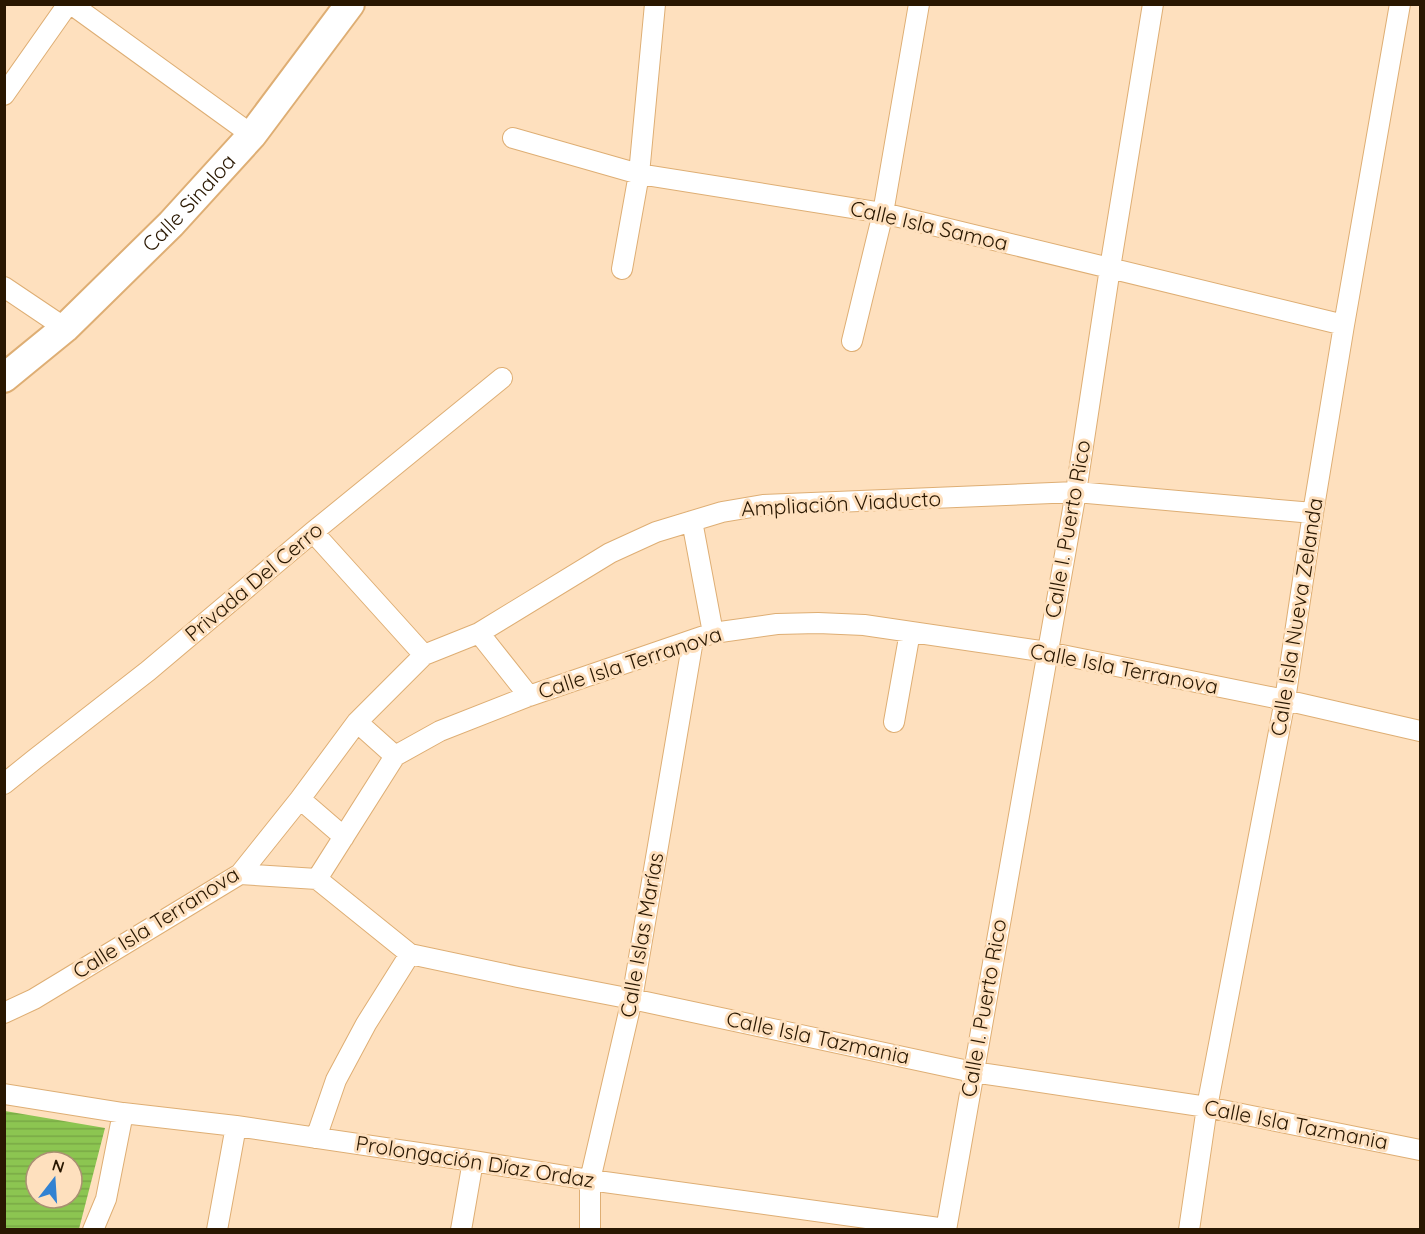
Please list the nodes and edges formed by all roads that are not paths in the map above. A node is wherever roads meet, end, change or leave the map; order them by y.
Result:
1 (70, 4) edge
2 (350, 4) edge
3 (655, 4) edge
4 (919, 4) edge
5 (1153, 4) edge
6 (1400, 4) edge
7 (4, 95) edge
8 (252, 135) junction
9 (513, 138) dead end
10 (639, 174) junction
11 (883, 213) junction
12 (1110, 268) junction
13 (622, 269) dead end
14 (4, 287) edge
15 (1344, 325) junction
16 (65, 328) junction
17 (852, 341) dead end
18 (4, 378) edge
19 (502, 378) dead end
20 (1076, 492) junction
21 (1313, 513) junction
22 (693, 521) junction
23 (313, 532) junction
24 (910, 632) junction
25 (479, 633) junction
26 (712, 633) junction
27 (693, 640) junction
28 (1047, 652) junction
29 (424, 655) junction
30 (529, 696) junction
31 (1285, 700) junction
32 (357, 722) junction
33 (894, 722) dead end
34 (1420, 731) edge
35 (395, 756) junction
36 (4, 784) edge
37 (300, 799) junction
38 (344, 837) junction
39 (240, 874) junction
40 (317, 879) junction
41 (410, 954) junction
42 (632, 999) junction
43 (4, 1013) edge
44 (973, 1072) junction
45 (4, 1094) edge
46 (1207, 1107) junction
47 (123, 1113) junction
48 (236, 1126) junction
49 (316, 1138) junction
50 (1420, 1150) edge
51 (473, 1161) junction
52 (590, 1180) junction
53 (946, 1229) edge
54 (93, 1230) edge
55 (217, 1230) edge
56 (461, 1230) edge
57 (590, 1230) edge
58 (1189, 1230) edge

1 - 7 street
1 - 8 street
2 - 8 main road, Calle Sinaloa
3 - 10 street
4 - 11 street
5 - 12 street, Calle I. Puerto Rico
6 - 15 street, Calle Isla Nueva Zelanda
8 - 16 main road, Calle Sinaloa
9 - 10 street, Calle Isla Samoa
10 - 11 street, Calle Isla Samoa
10 - 13 street
11 - 12 street, Calle Isla Samoa
11 - 17 street
12 - 15 street, Calle Isla Samoa
12 - 20 street, Calle I. Puerto Rico
14 - 16 street
15 - 21 street, Calle Isla Nueva Zelanda
16 - 18 main road, Calle Sinaloa
19 - 23 street, Privada Del Cerro
20 - 21 street, Ampliación Viaducto
20 - 22 street, Ampliación Viaducto
20 - 28 street, Calle I. Puerto Rico
21 - 31 street, Calle Isla Nueva Zelanda
22 - 25 street, Ampliación Viaducto
22 - 26 street
23 - 29 street
23 - 36 street, Privada Del Cerro
24 - 26 street, Calle Isla Terranova
24 - 28 street, Calle Isla Terranova
24 - 33 street
25 - 29 street, Ampliación Viaducto
25 - 30 street
26 - 27 street, Calle Isla Terranova
27 - 30 street, Calle Isla Terranova
27 - 42 street, Calle Islas Marías
28 - 31 street, Calle Isla Terranova
28 - 44 street, Calle I. Puerto Rico
29 - 32 street, Ampliación Viaducto
30 - 35 street, Calle Isla Terranova
31 - 34 street, Calle Isla Terranova
31 - 46 street, Calle Isla Nueva Zelanda
32 - 35 street
32 - 37 street, Calle Isla Terranova
35 - 38 street
37 - 38 street
37 - 39 street, Calle Isla Terranova
38 - 40 street
39 - 40 street
39 - 43 street, Calle Isla Terranova
40 - 41 street, Calle Isla Tazmania
41 - 42 street, Calle Isla Tazmania
41 - 49 street
42 - 44 street, Calle Isla Tazmania
42 - 52 street, Calle Islas Marías
44 - 46 street, Calle Isla Tazmania
44 - 53 street, Calle I. Puerto Rico
45 - 47 street, Prolongación Díaz Ordaz
46 - 50 street, Calle Isla Tazmania
46 - 58 street, Calle Isla Nueva Zelanda
47 - 48 street, Prolongación Díaz Ordaz
47 - 54 street
48 - 49 street, Prolongación Díaz Ordaz
48 - 55 street
49 - 51 street, Prolongación Díaz Ordaz
51 - 52 street, Prolongación Díaz Ordaz
51 - 56 street
52 - 53 street, Prolongación Díaz Ordaz
52 - 57 street, Calle Islas Marías

